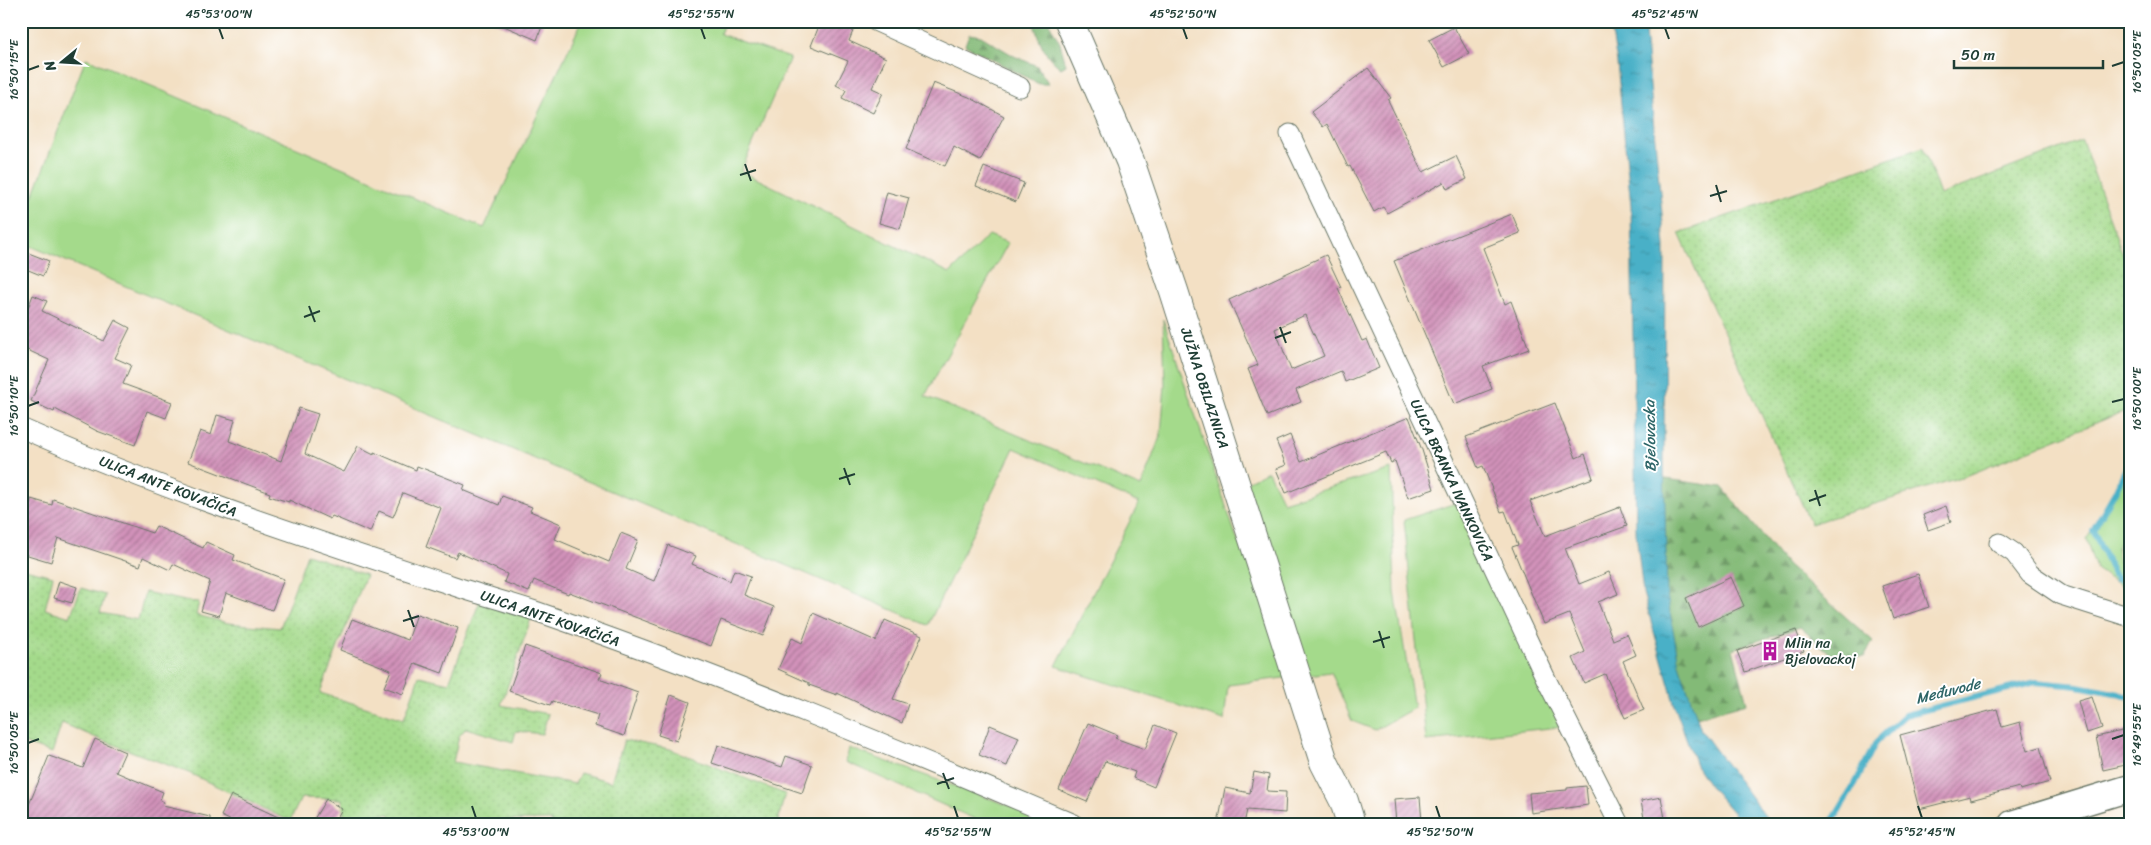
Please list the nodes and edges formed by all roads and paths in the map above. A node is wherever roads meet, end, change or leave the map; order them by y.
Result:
1 (875, 21) edge
2 (1069, 21) edge
3 (1020, 87) dead end
4 (1290, 134) dead end
5 (21, 428) edge
6 (1998, 543) dead end
7 (2130, 617) edge
8 (1324, 762) junction
9 (2130, 788) edge
10 (1074, 824) edge
11 (1334, 824) edge
12 (1351, 824) edge
13 (1619, 824) edge
14 (2012, 824) edge

1 - 3 street
2 - 8 main road, JUŽNA OBILAZNICA
4 - 13 street, ULICA BRANKA IVANKOVIĆA
5 - 10 street, ULICA ANTE KOVAČIĆA
6 - 7 street
8 - 11 main road, JUŽNA OBILAZNICA
8 - 12 main road, JUŽNA OBILAZNICA
9 - 14 main road

